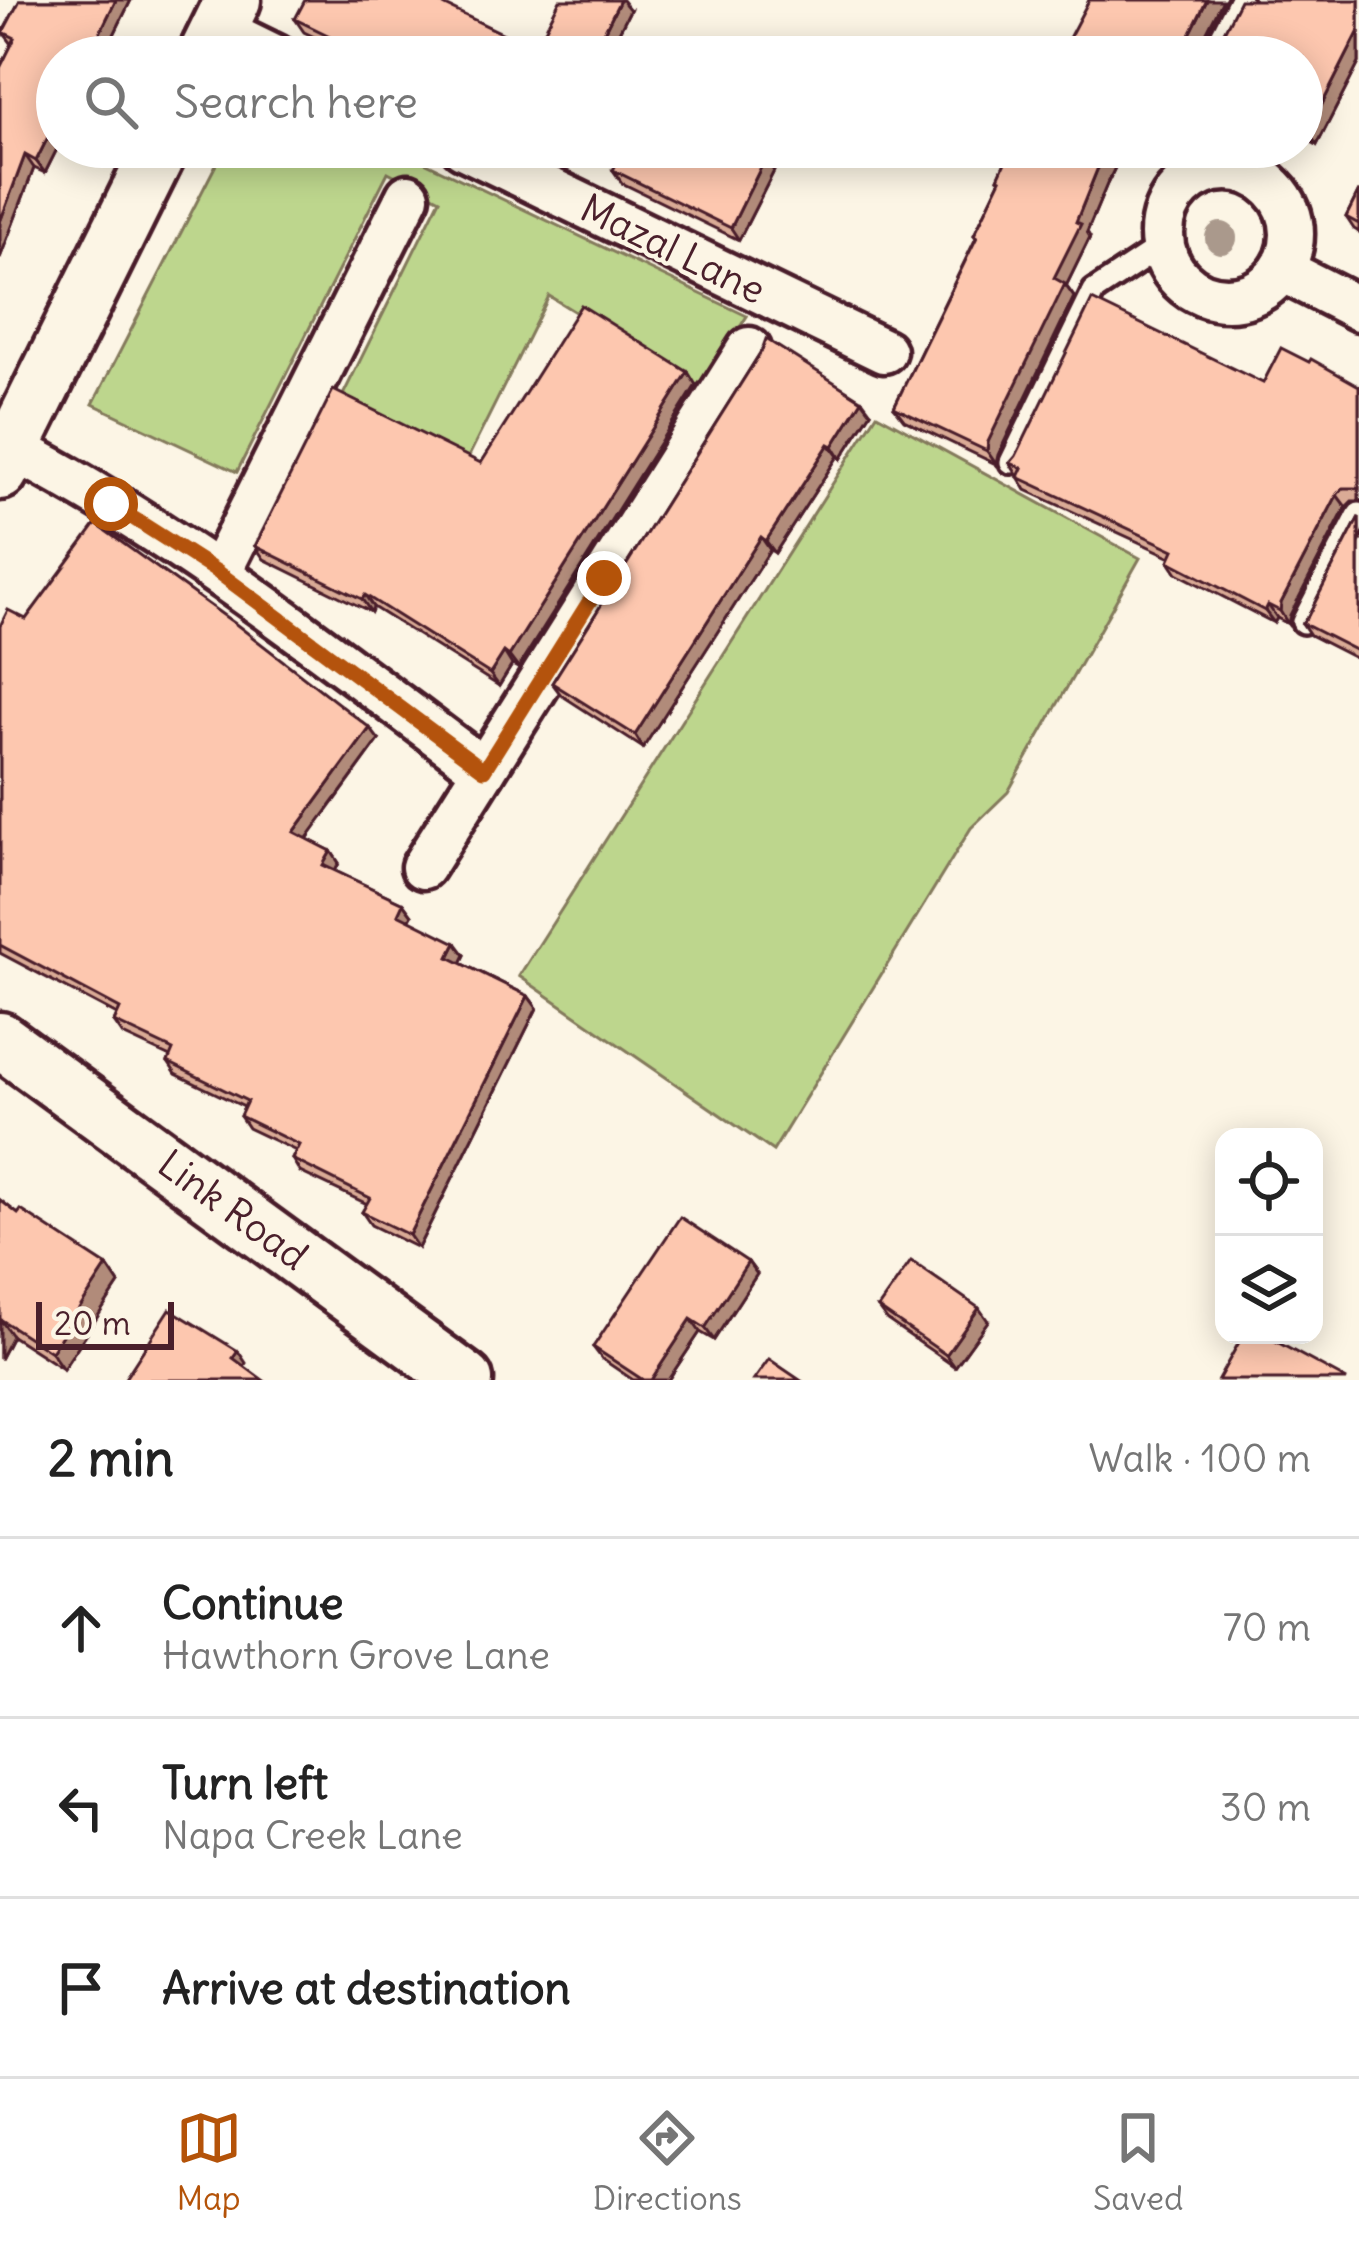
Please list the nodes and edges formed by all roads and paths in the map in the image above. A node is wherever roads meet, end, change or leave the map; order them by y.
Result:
1 (1240, 0) edge
2 (1222, 36) edge
3 (151, 168) edge
4 (506, 168) edge
5 (1193, 168) edge
6 (1217, 168) edge
7 (408, 196) dead end
8 (1162, 246) junction
9 (1282, 270) junction
10 (1359, 309) edge
11 (749, 349) dead end
12 (884, 351) dead end
13 (6, 460) edge
14 (1011, 462) edge
15 (1359, 514) edge
16 (219, 573) junction
17 (1303, 622) edge
18 (484, 770) junction
19 (423, 867) dead end
20 (0, 1040) edge
21 (465, 1380) edge

1 - 2 lane
3 - 13 street
4 - 12 street, Mazal Lane
5 - 8 street
6 - 9 street
7 - 16 street
8 - 9 street
8 - 14 lane
9 - 10 street
11 - 18 street
13 - 16 street
15 - 17 lane
16 - 18 street
18 - 19 street
20 - 21 street, Link Road

